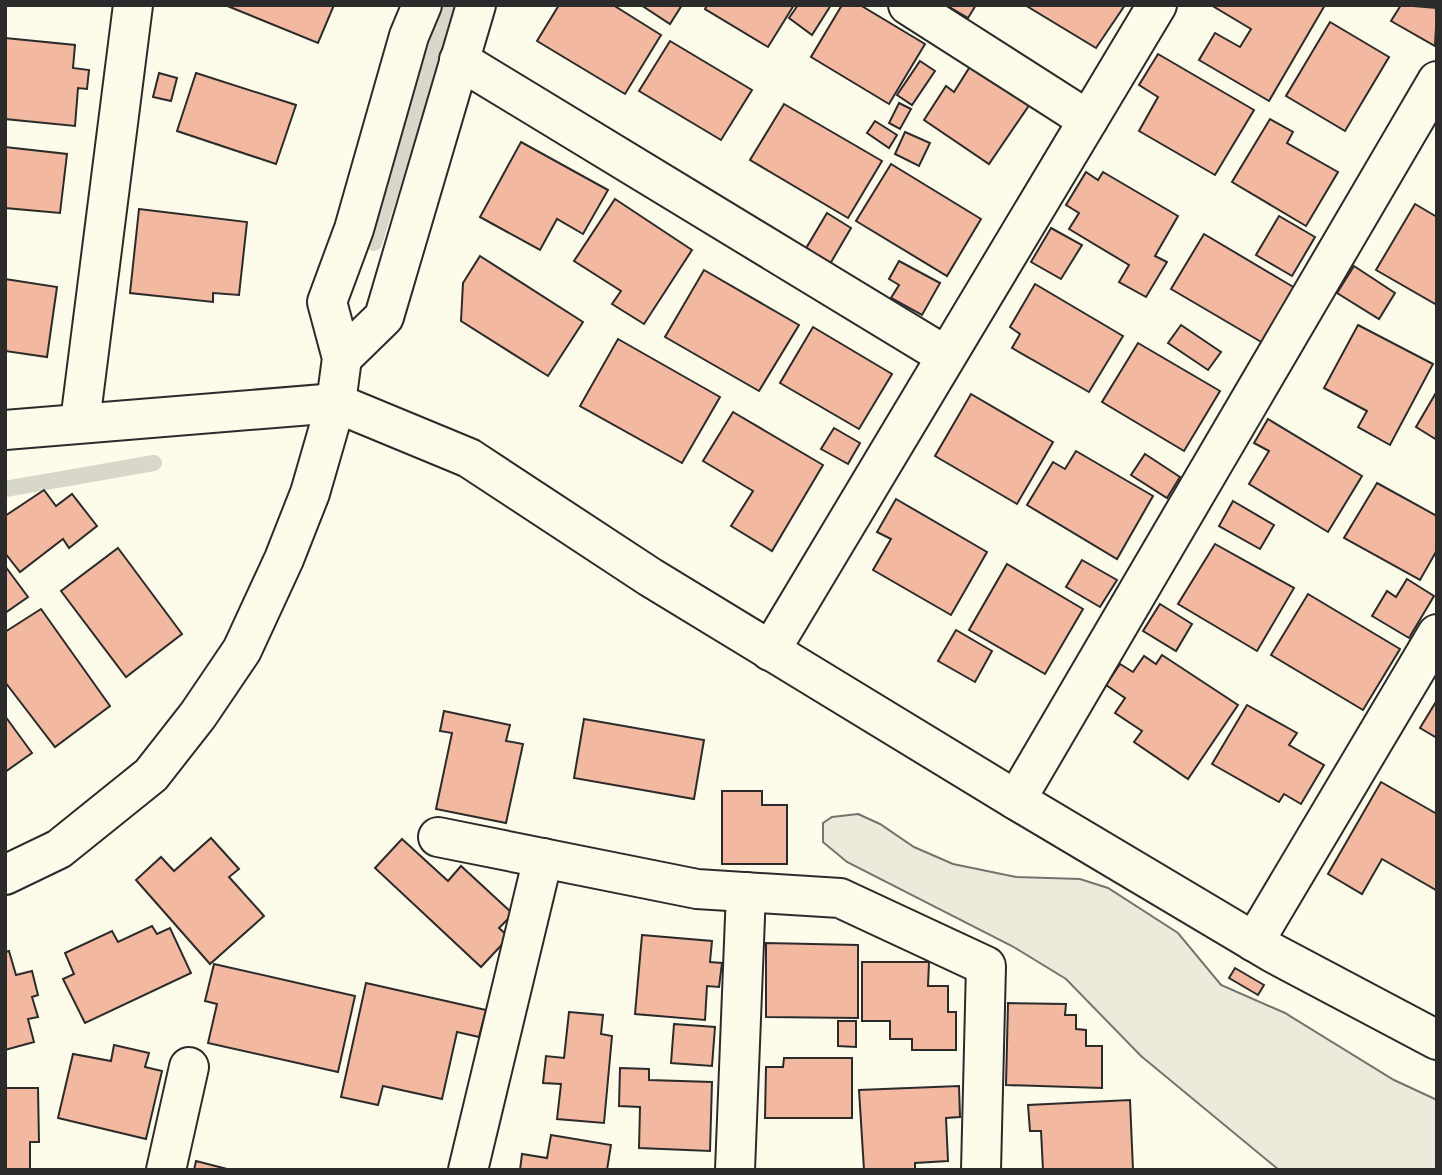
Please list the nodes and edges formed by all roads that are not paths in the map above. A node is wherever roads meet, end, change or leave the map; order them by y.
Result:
1 (133, 5) edge
2 (422, 5) edge
3 (476, 5) edge
4 (908, 5) edge
5 (1157, 5) edge
6 (458, 60) junction
7 (1437, 81) edge
8 (1088, 120) junction
9 (946, 356) junction
10 (342, 358) junction
11 (336, 403) junction
12 (80, 422) junction
13 (5, 430) edge
14 (1437, 634) edge
15 (770, 650) junction
16 (1016, 800) junction
17 (438, 837) dead end
18 (543, 858) junction
19 (5, 875) edge
20 (746, 892) junction
21 (1254, 943) junction
22 (1437, 1040) edge
23 (189, 1067) dead end
24 (166, 1170) edge
25 (468, 1170) edge
26 (735, 1170) edge
27 (981, 1170) edge

1 - 12 street
2 - 10 street
3 - 6 street
4 - 8 street
5 - 8 street
6 - 9 street
6 - 10 street
7 - 16 street
8 - 9 street
9 - 15 street
10 - 11 street
11 - 12 street
11 - 15 street
11 - 19 street
12 - 13 street
14 - 21 street
15 - 16 street
16 - 21 street
17 - 18 street
18 - 20 street
18 - 25 street
20 - 26 street
20 - 27 street
21 - 22 street
23 - 24 street

